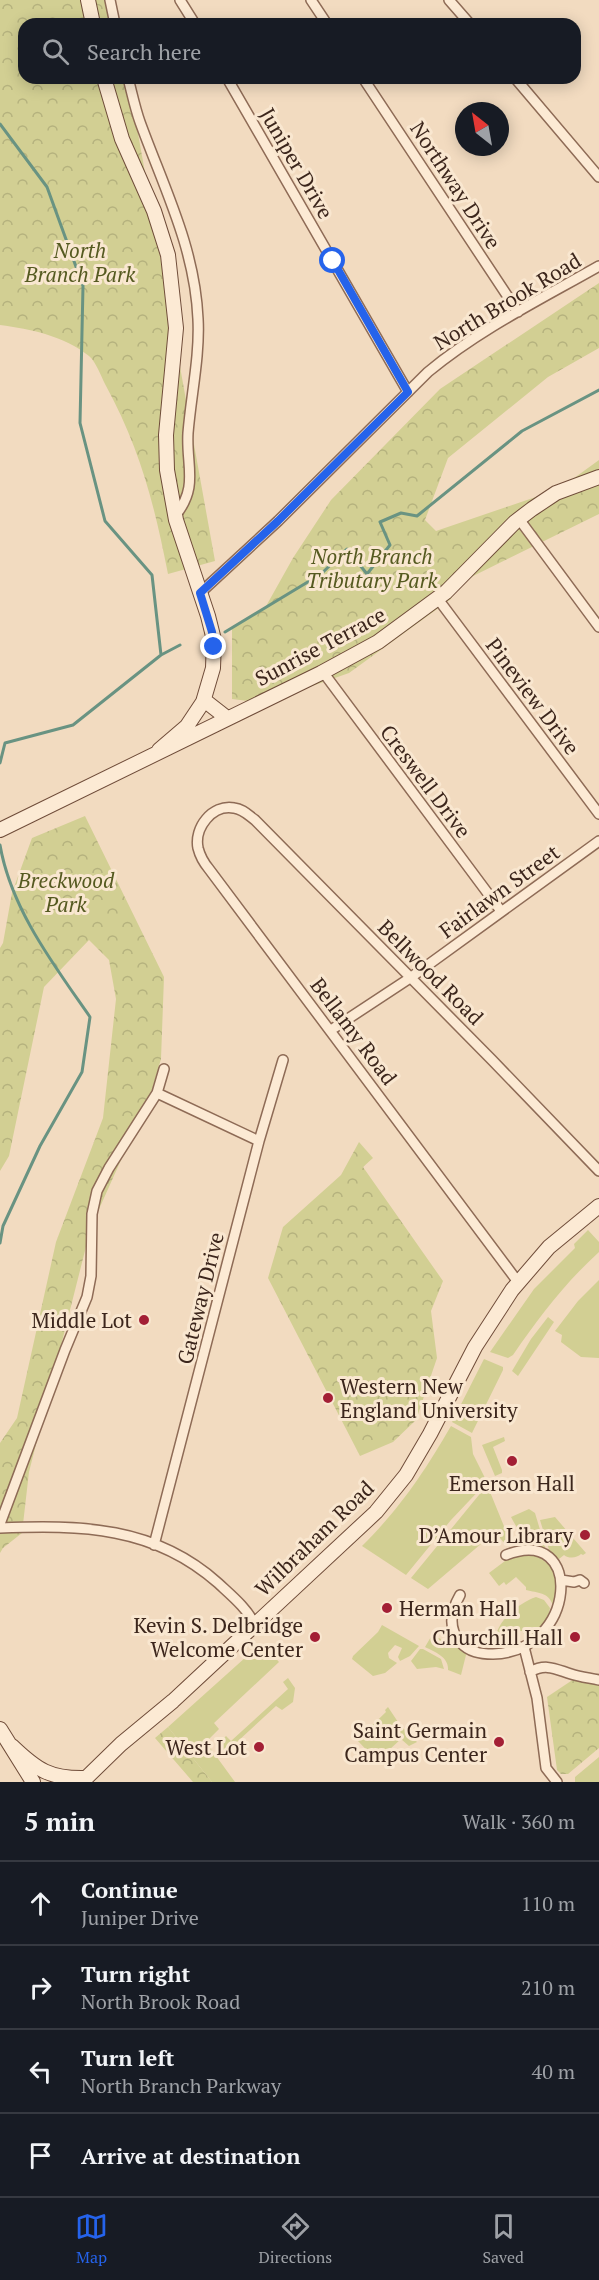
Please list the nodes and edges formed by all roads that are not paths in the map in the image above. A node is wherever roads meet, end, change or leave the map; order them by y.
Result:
1 (110, 0) edge
2 (180, 0) edge
3 (311, 0) edge
4 (449, 0) edge
5 (90, 1) edge
6 (92, 18) edge
7 (114, 18) edge
8 (191, 18) edge
9 (323, 18) edge
10 (465, 18) edge
11 (106, 84) edge
12 (130, 84) edge
13 (230, 84) edge
14 (367, 84) edge
15 (520, 84) edge
16 (599, 177) edge
17 (599, 266) edge
18 (518, 312) junction
19 (408, 392) junction
20 (599, 477) edge
21 (175, 516) junction
22 (519, 519) junction
23 (200, 593) junction
24 (438, 599) junction
25 (599, 627) edge
26 (323, 672) junction
27 (204, 700) junction
28 (227, 718) junction
29 (159, 750) junction
30 (231, 807) joint
31 (599, 814) edge
32 (0, 830) edge
33 (599, 841) edge
34 (501, 911) junction
35 (410, 978) junction
36 (331, 1030) junction
37 (283, 1060) dead end
38 (165, 1069) dead end
39 (157, 1093) junction
40 (259, 1141) junction
41 (599, 1171) edge
42 (599, 1206) edge
43 (518, 1282) junction
44 (0, 1526) edge
45 (154, 1545) junction
46 (506, 1556) dead end
47 (561, 1580) junction
48 (584, 1583) dead end
49 (460, 1595) dead end
50 (255, 1625) junction
51 (524, 1647) junction
52 (530, 1671) junction
53 (599, 1680) edge
54 (0, 1729) edge
55 (12, 1746) junction
56 (84, 1780) edge
57 (33, 1782) edge
58 (557, 1782) edge

1 - 7 street
2 - 8 street
3 - 9 street
4 - 10 street
5 - 6 street
11 - 21 street
12 - 21 street
13 - 19 street, Juniper Drive
14 - 18 street, Northway Drive
15 - 16 street
17 - 18 street, North Brook Road
18 - 19 street, North Brook Road
19 - 23 street, North Brook Road
20 - 22 street, Sunrise Terrace
21 - 23 street
22 - 24 street, Sunrise Terrace
22 - 25 street
23 - 27 street
24 - 26 street, Sunrise Terrace
24 - 31 street, Pineview Drive
26 - 28 street, Sunrise Terrace
26 - 34 street, Creswell Drive
27 - 28 street
27 - 29 street
28 - 29 street, Sunrise Terrace
29 - 32 street, Sunrise Terrace
30 - 35 street, Bellwood Road
30 - 36 street, Bellamy Road
33 - 34 street, Fairlawn Street
34 - 35 street, Fairlawn Street
35 - 36 street, Fairlawn Street
35 - 41 street, Bellwood Road
36 - 43 street, Bellamy Road
37 - 40 street, Gateway Drive
38 - 39 street
39 - 40 street
39 - 44 street
40 - 45 street, Gateway Drive
42 - 43 street, Wilbraham Road
43 - 50 street, Wilbraham Road
44 - 45 street
45 - 50 street
46 - 47 street
47 - 48 street
47 - 51 street
49 - 51 street
50 - 56 street, Wilbraham Road
51 - 52 street
52 - 53 street
52 - 58 street
54 - 55 street
55 - 56 street
55 - 57 street

